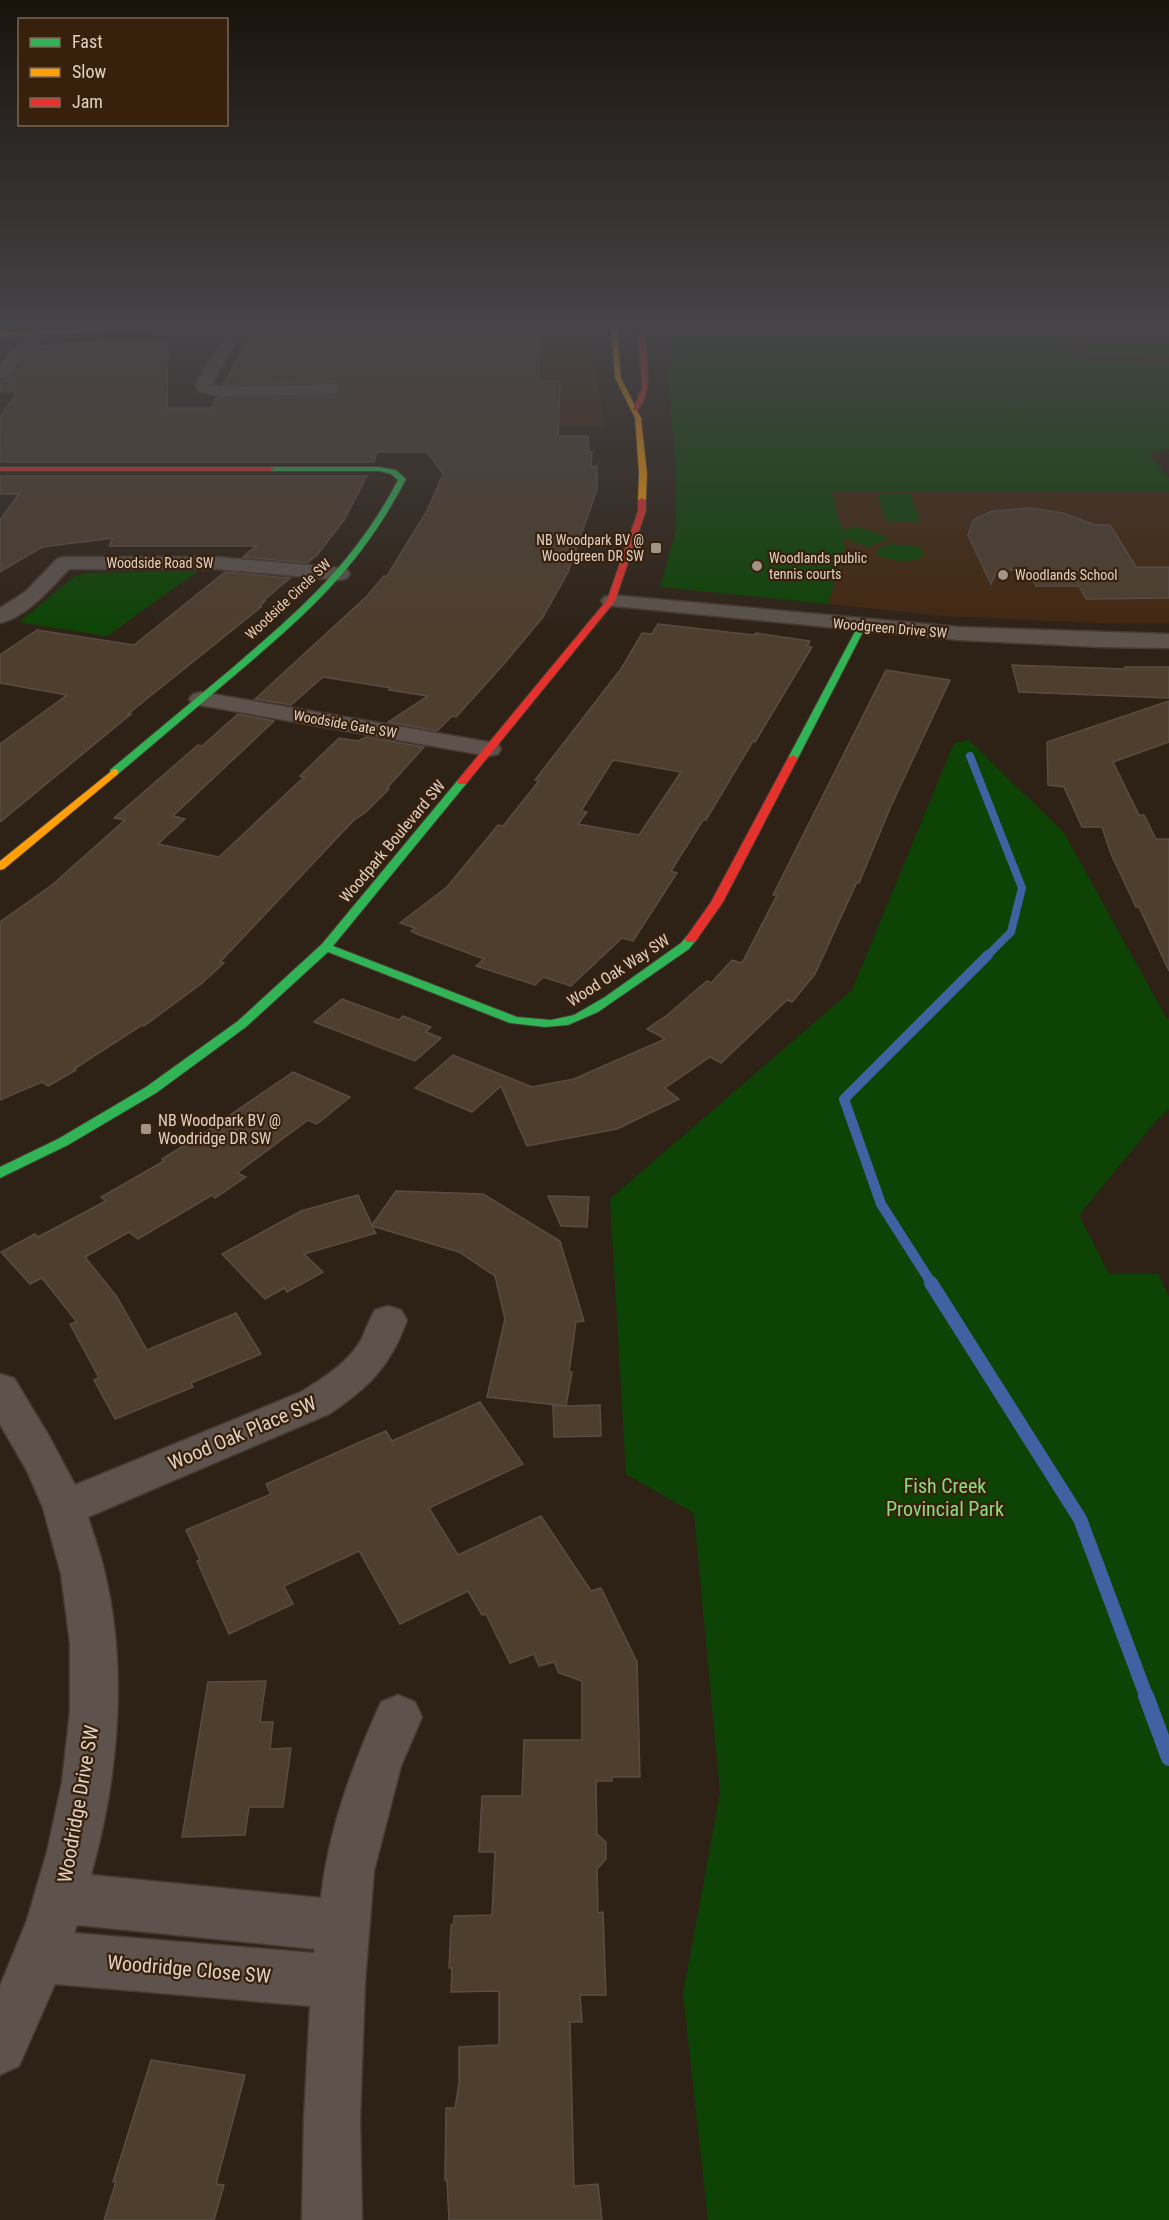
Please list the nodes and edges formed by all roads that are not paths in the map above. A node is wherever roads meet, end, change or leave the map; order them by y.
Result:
1 (639, 433) edge
2 (0, 469) edge
3 (340, 574) junction
4 (611, 601) junction
5 (0, 618) edge
6 (862, 626) junction
7 (1169, 641) edge
8 (201, 699) junction
9 (489, 750) junction
10 (0, 867) edge
11 (326, 947) junction
12 (0, 1173) edge
13 (388, 1320) dead end
14 (0, 1389) edge
15 (64, 1508) junction
16 (398, 1717) dead end
17 (61, 1898) junction
18 (344, 1926) junction
19 (39, 1956) junction
20 (338, 1982) junction
21 (0, 2047) edge
22 (332, 2220) edge

1 - 4 street, Woodpark Boulevard SW
2 - 3 street, Woodside Circle SW
3 - 5 street, Woodside Road SW
3 - 8 street, Woodside Circle SW
4 - 6 street, Woodgreen Drive SW
4 - 9 street, Woodpark Boulevard SW
6 - 7 street, Woodgreen Drive SW
6 - 11 street, Wood Oak Way SW
8 - 9 street, Woodside Gate SW
8 - 10 street, Woodside Circle SW
9 - 11 street, Woodpark Boulevard SW
11 - 12 street, Woodpark Boulevard SW
13 - 15 street, Wood Oak Place SW
14 - 15 street, Woodridge Drive SW
15 - 17 street, Woodridge Drive SW
16 - 18 street
17 - 18 street
17 - 19 street, Woodridge Drive SW
18 - 20 street
19 - 20 street, Woodridge Close SW
19 - 21 street, Woodridge Drive SW
20 - 22 street

